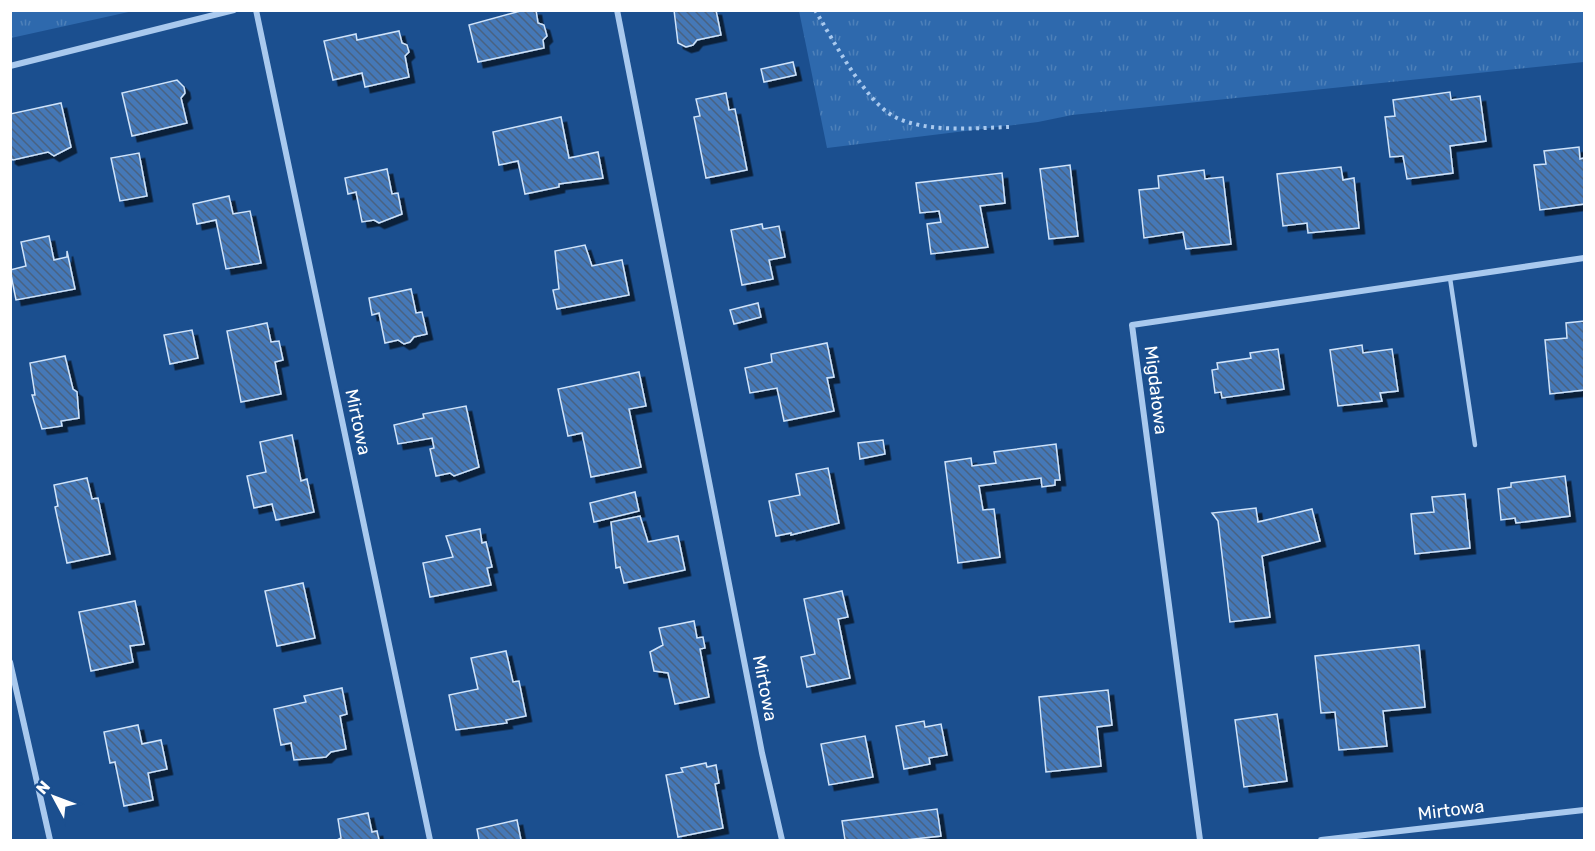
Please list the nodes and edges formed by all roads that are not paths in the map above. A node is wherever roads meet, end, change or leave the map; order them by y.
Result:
1 (234, 10) edge
2 (256, 10) edge
3 (617, 10) edge
4 (10, 66) edge
5 (1584, 258) edge
6 (1450, 278) junction
7 (1475, 445) dead end
8 (10, 662) edge
9 (18, 702) junction
10 (10, 704) edge
11 (1584, 810) edge
12 (50, 840) edge
13 (430, 840) edge
14 (782, 840) edge
15 (1200, 840) edge
16 (1321, 840) edge

1 - 4 street
2 - 13 street, Mirtowa
3 - 14 street, Mirtowa
5 - 6 street, Migdałowa
6 - 7 lane
6 - 15 street, Migdałowa
8 - 9 street
9 - 10 street
9 - 12 street
11 - 16 street, Mirtowa

